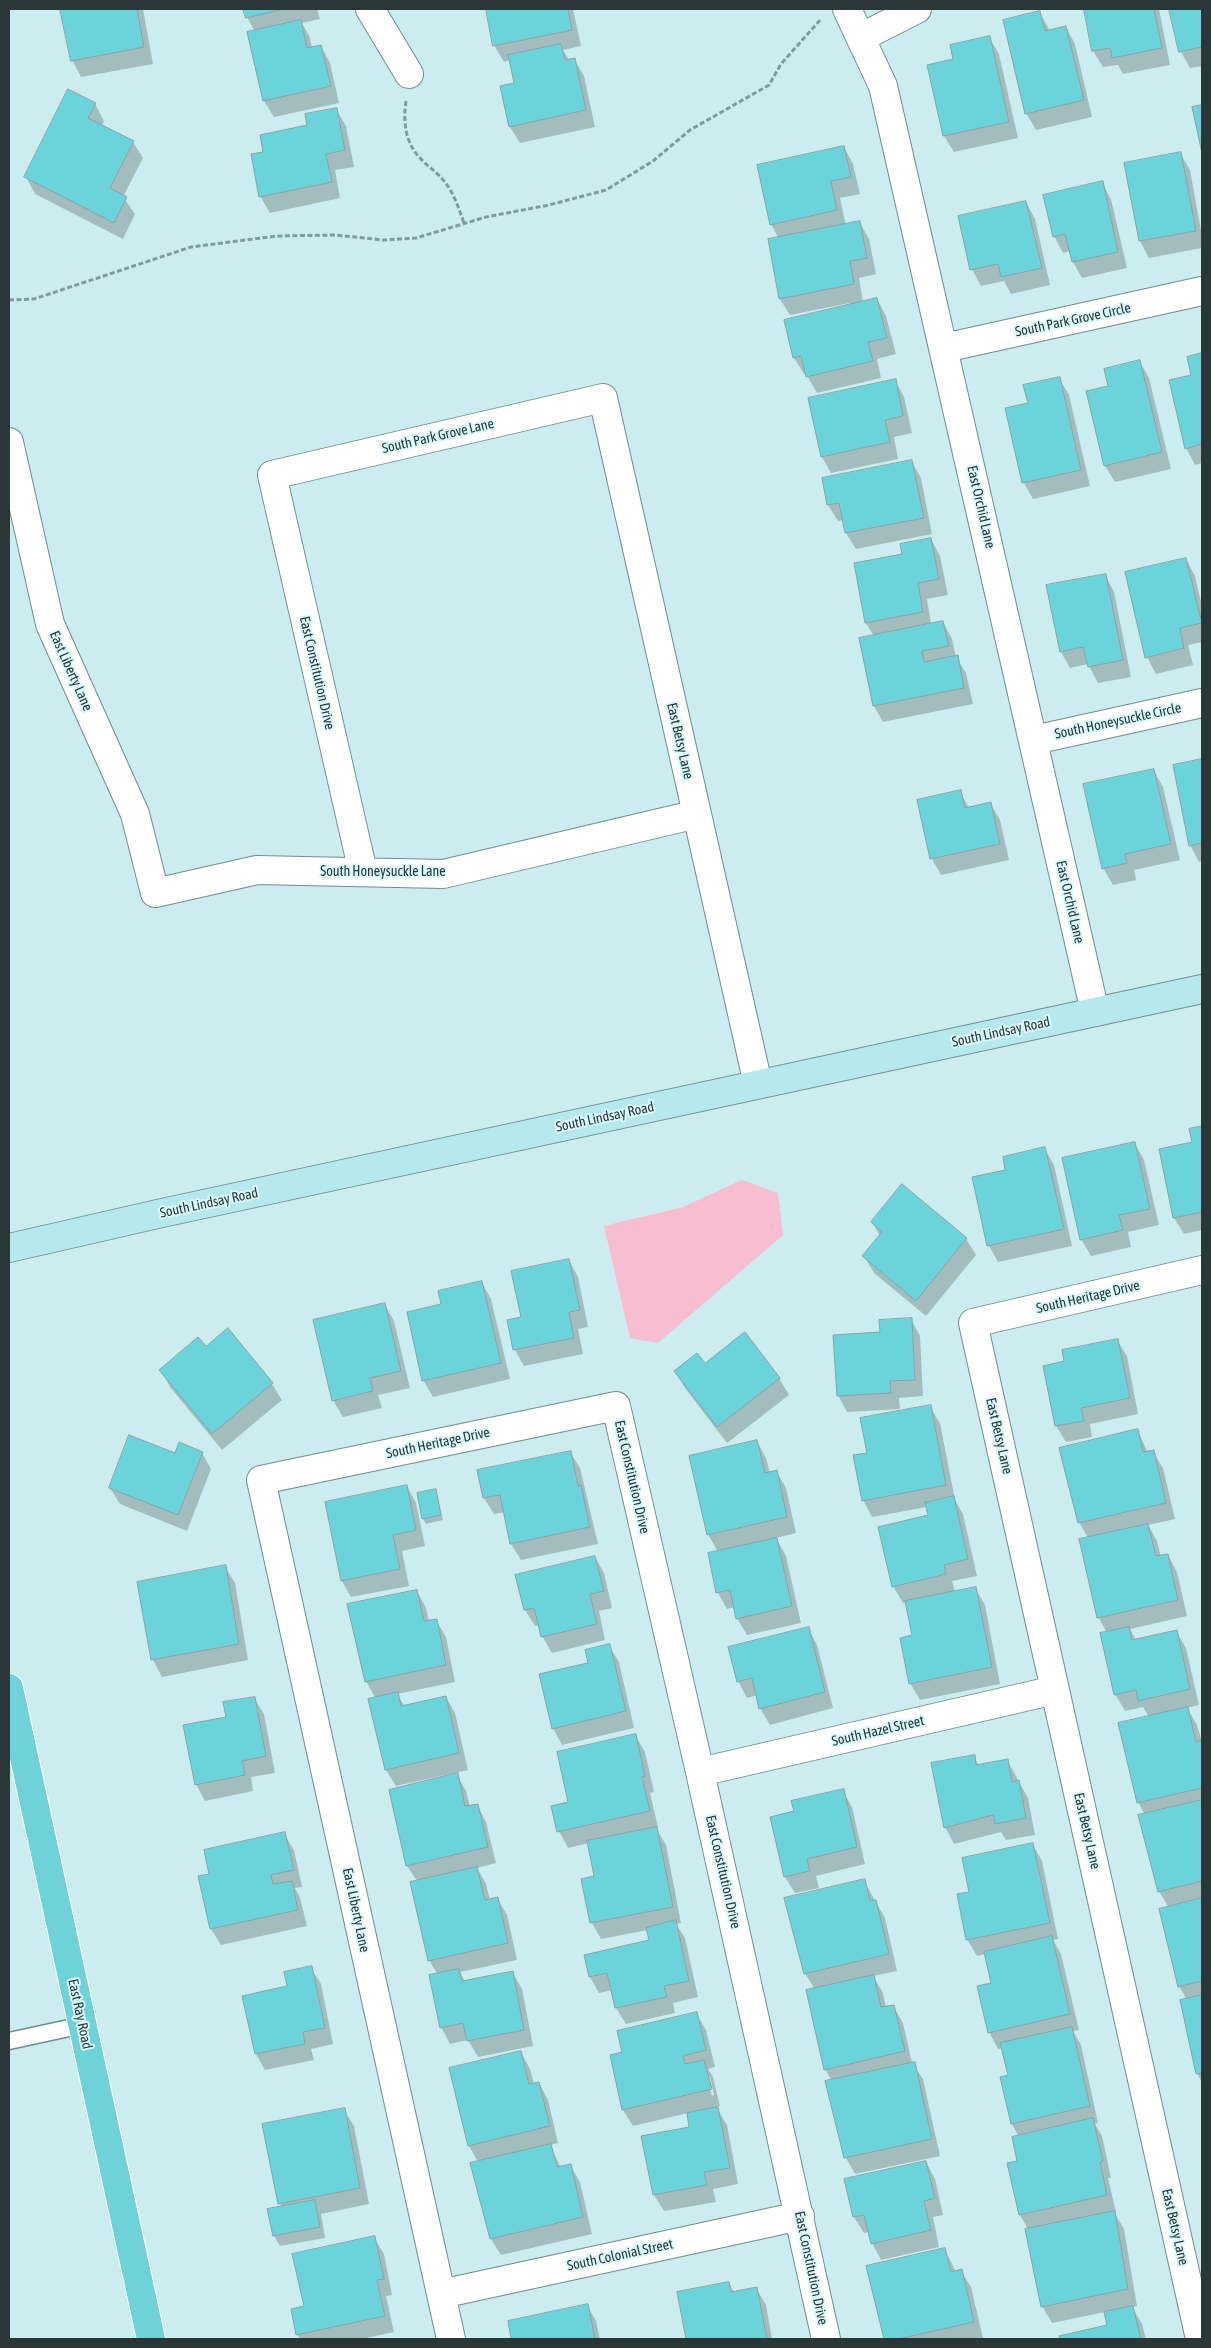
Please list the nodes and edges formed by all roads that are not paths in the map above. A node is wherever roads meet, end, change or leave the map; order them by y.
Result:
1 (370, 9) edge
2 (917, 9) edge
3 (835, 13) edge
4 (862, 37) junction
5 (409, 74) road end
6 (1202, 291) edge
7 (944, 348) junction
8 (603, 398) joint
9 (9, 442) edge
10 (272, 475) joint
11 (1202, 703) edge
12 (1034, 740) junction
13 (696, 814) junction
14 (363, 872) junction
15 (155, 893) joint
16 (1202, 989) edge
17 (1094, 1012) junction
18 (758, 1084) junction
19 (9, 1248) edge
20 (1202, 1270) edge
21 (974, 1323) joint
22 (616, 1406) joint
23 (261, 1480) joint
24 (9, 1688) edge
25 (1055, 1690) junction
26 (700, 1772) junction
27 (83, 2025) junction
28 (9, 2041) edge
29 (800, 2216) junction
30 (441, 2294) junction
31 (1199, 2326) edge
32 (151, 2339) edge
33 (450, 2339) edge
34 (826, 2339) edge

1 - 5 street
2 - 4 street
3 - 4 street, East Orchid Lane
4 - 7 street, East Orchid Lane
6 - 7 street, South Park Grove Circle
7 - 12 street, East Orchid Lane
8 - 10 street, South Park Grove Lane
8 - 13 street, East Betsy Lane
9 - 15 street, East Liberty Lane
10 - 14 street, East Constitution Drive
11 - 12 street, South Honeysuckle Circle
12 - 17 street, East Orchid Lane
13 - 14 street, South Honeysuckle Lane
13 - 18 street, East Betsy Lane
14 - 15 street, South Honeysuckle Lane
16 - 17 main road, South Lindsay Road
17 - 18 main road, South Lindsay Road
18 - 19 main road, South Lindsay Road
20 - 21 street, South Heritage Drive
21 - 25 street, East Betsy Lane
22 - 23 street, South Heritage Drive
22 - 26 street, East Constitution Drive
23 - 30 street, East Liberty Lane
24 - 27 main road, East Ray Road
25 - 26 street, South Hazel Street
25 - 31 street, East Betsy Lane
26 - 29 street, East Constitution Drive
27 - 28 lane
27 - 32 main road, East Ray Road
29 - 30 street, South Colonial Street
29 - 34 street, East Constitution Drive
30 - 33 street, East Liberty Lane

